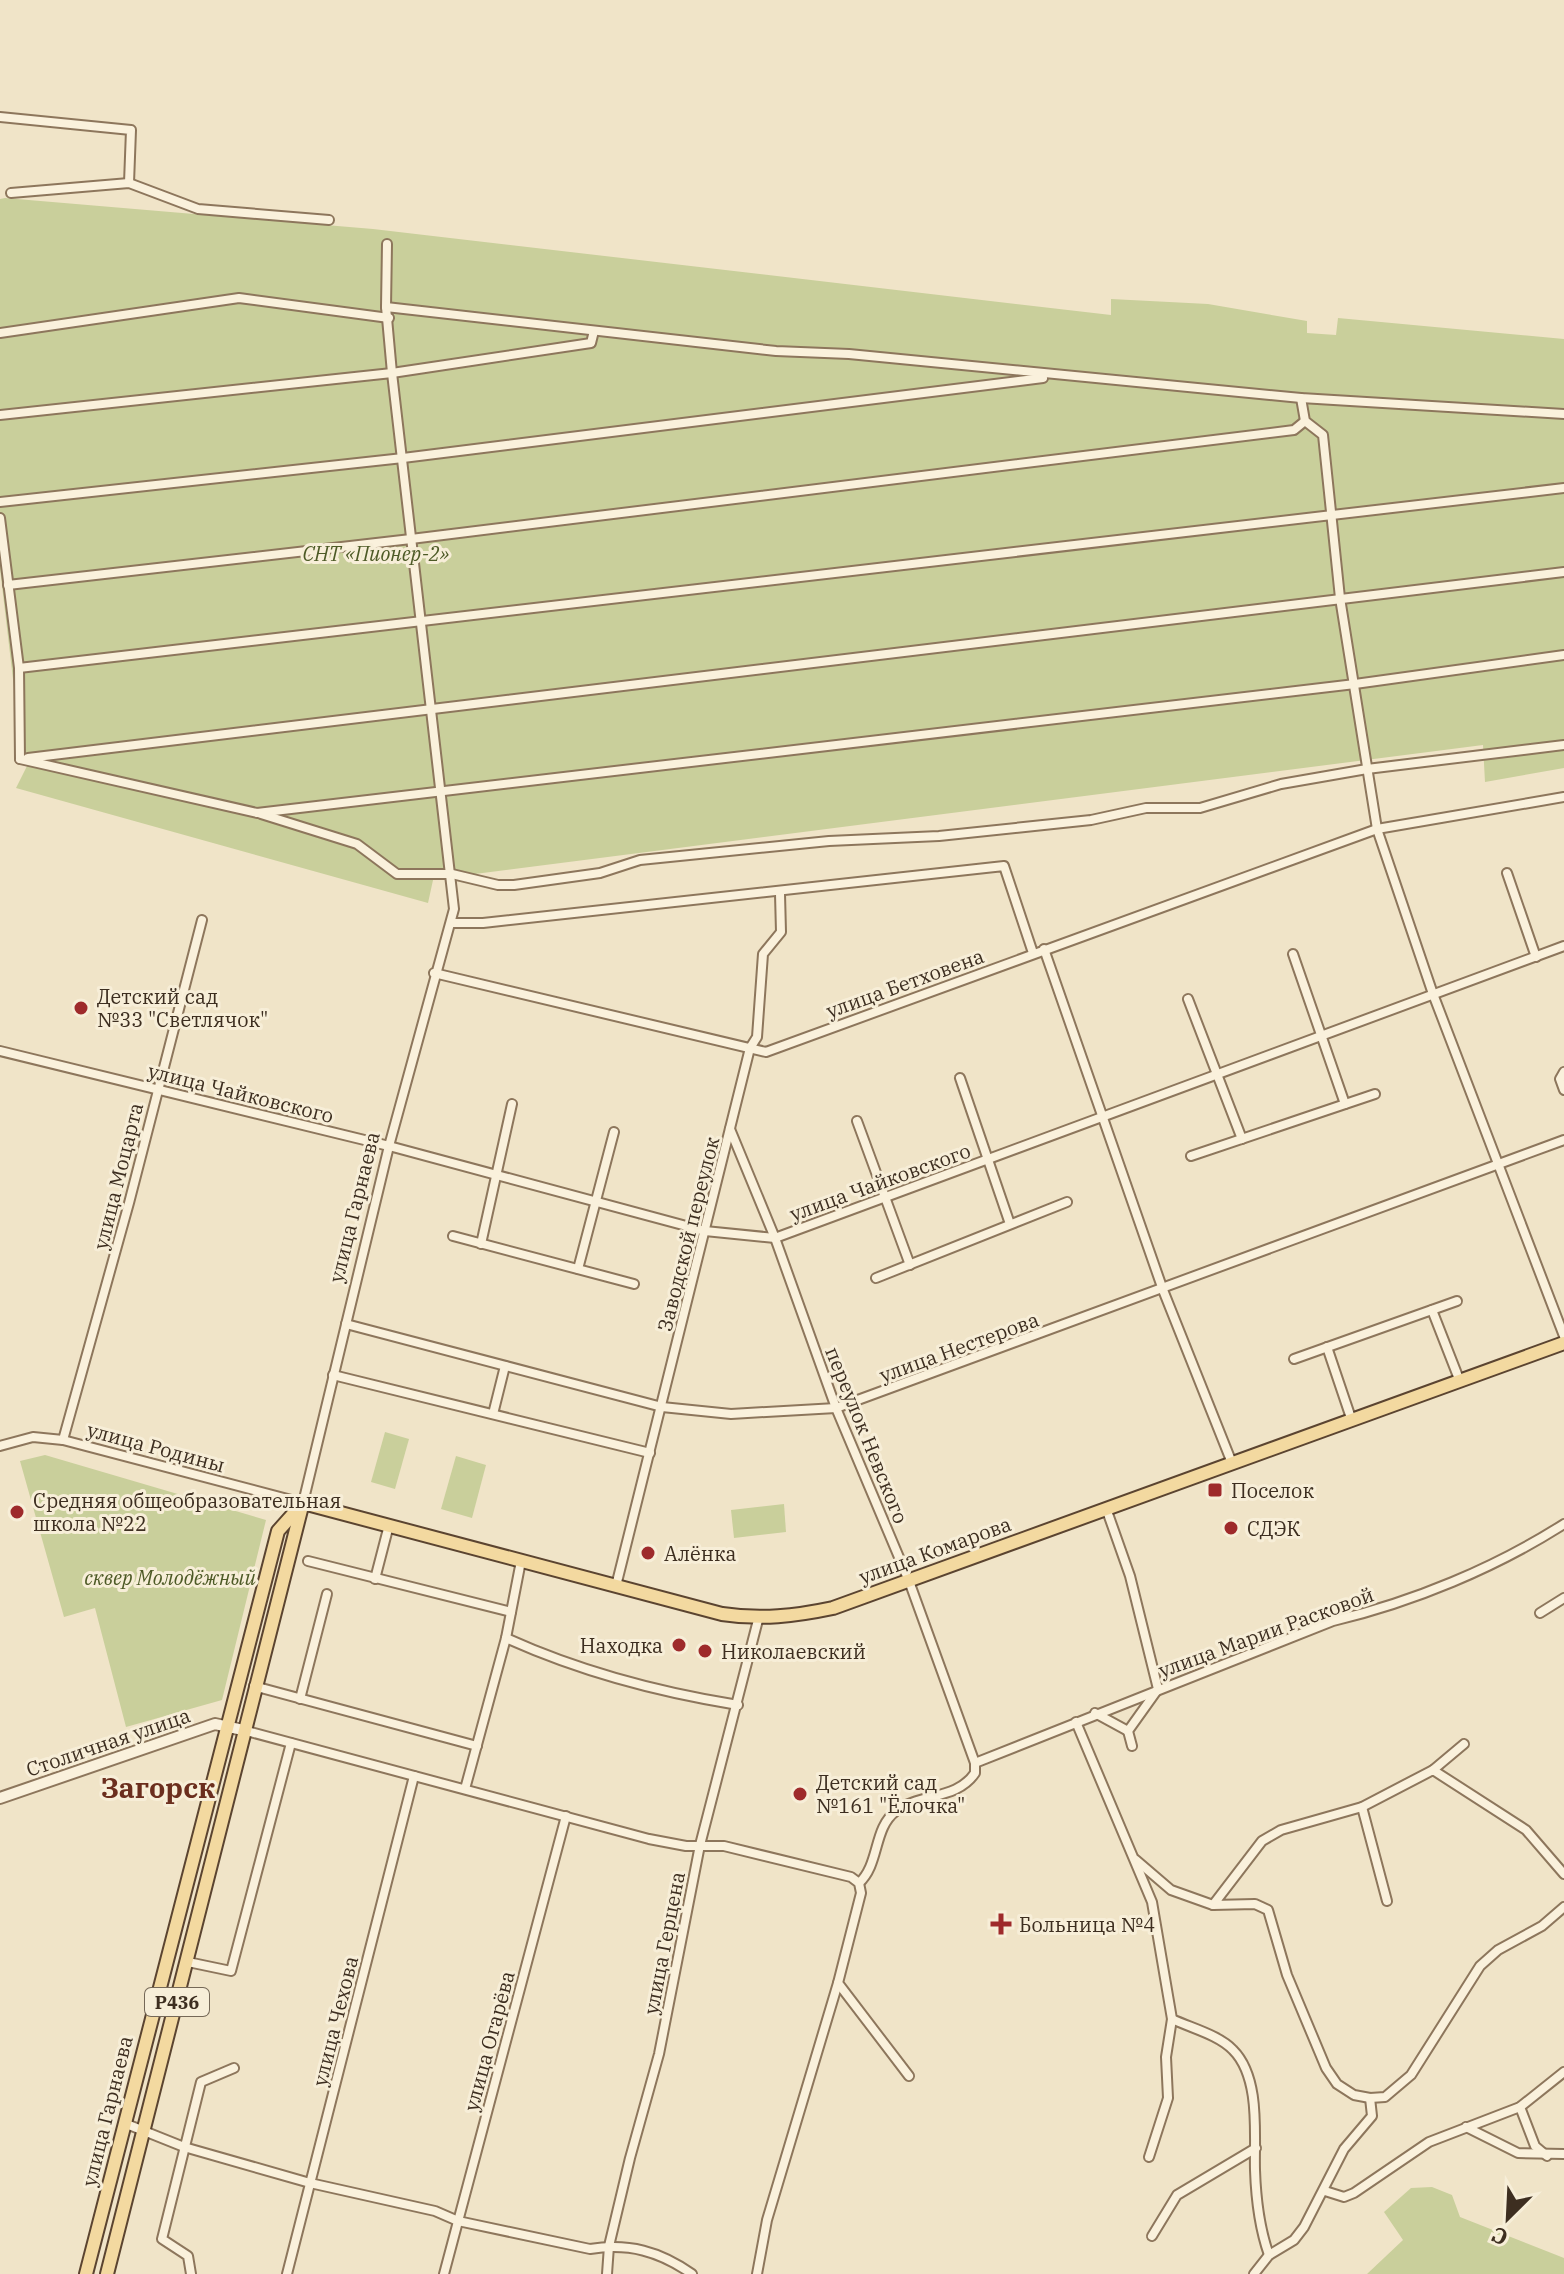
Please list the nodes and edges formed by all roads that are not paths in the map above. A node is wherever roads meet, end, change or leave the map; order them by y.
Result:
1 (0, 117) edge
2 (129, 183) junction
3 (11, 193) dead end
4 (329, 220) dead end
5 (387, 244) dead end
6 (386, 307) junction
7 (389, 318) junction
8 (594, 331) junction
9 (0, 333) edge
10 (392, 373) junction
11 (1056, 376) junction
12 (1301, 398) junction
13 (1564, 414) edge
14 (0, 415) edge
15 (1305, 421) junction
16 (403, 458) junction
17 (1564, 488) edge
18 (0, 502) edge
19 (1330, 513) junction
20 (0, 518) edge
21 (411, 539) junction
22 (1564, 572) edge
23 (8, 585) junction
24 (1340, 598) junction
25 (423, 624) junction
26 (1564, 655) edge
27 (19, 668) junction
28 (1355, 684) junction
29 (432, 709) junction
30 (1564, 745) edge
31 (20, 759) junction
32 (1367, 769) junction
33 (441, 793) junction
34 (1564, 797) edge
35 (257, 813) junction
36 (1377, 829) junction
37 (1507, 873) dead end
38 (452, 874) junction
39 (780, 894) junction
40 (202, 920) dead end
41 (451, 923) junction
42 (1564, 946) edge
43 (1044, 949) junction
44 (1033, 953) junction
45 (1293, 954) dead end
46 (1536, 957) junction
47 (434, 973) junction
48 (1433, 994) junction
49 (1188, 999) dead end
50 (1321, 1036) junction
51 (750, 1048) junction
52 (0, 1051) edge
53 (1564, 1072) edge
54 (1216, 1074) junction
55 (960, 1078) dead end
56 (157, 1089) junction
57 (1564, 1090) edge
58 (1375, 1094) dead end
59 (512, 1104) dead end
60 (1345, 1104) junction
61 (1102, 1116) junction
62 (857, 1121) dead end
63 (730, 1129) junction
64 (614, 1132) dead end
65 (1242, 1139) junction
66 (1564, 1140) edge
67 (389, 1146) junction
68 (1191, 1156) dead end
69 (988, 1159) junction
70 (1497, 1168) junction
71 (494, 1174) junction
72 (886, 1196) junction
73 (595, 1202) junction
74 (1067, 1202) dead end
75 (1010, 1224) junction
76 (705, 1231) junction
77 (453, 1236) dead end
78 (775, 1238) junction
79 (481, 1244) junction
80 (910, 1265) junction
81 (578, 1269) junction
82 (876, 1278) dead end
83 (634, 1284) dead end
84 (1163, 1290) junction
85 (1457, 1301) dead end
86 (1432, 1310) junction
87 (346, 1324) junction
88 (1564, 1336) edge
89 (1564, 1343) edge
90 (1327, 1347) junction
91 (1294, 1359) dead end
92 (505, 1366) junction
93 (333, 1375) junction
94 (1459, 1379) junction
95 (662, 1407) junction
96 (836, 1408) junction
97 (493, 1414) junction
98 (1351, 1418) junction
99 (63, 1440) junction
100 (0, 1446) edge
101 (650, 1453) junction
102 (1232, 1463) junction
103 (303, 1503) junction
104 (1106, 1508) junction
105 (1564, 1524) edge
106 (389, 1525) junction
107 (308, 1561) dead end
108 (521, 1561) junction
109 (375, 1579) junction
110 (909, 1581) junction
111 (616, 1586) junction
112 (327, 1594) dead end
113 (1564, 1598) edge
114 (511, 1612) junction
115 (1540, 1613) dead end
116 (758, 1620) junction
117 (506, 1638) junction
118 (254, 1686) junction
119 (1158, 1689) junction
120 (300, 1699) junction
121 (738, 1705) junction
122 (1095, 1713) junction
123 (1076, 1722) junction
124 (229, 1726) junction
125 (243, 1730) junction
126 (1128, 1731) junction
127 (291, 1743) junction
128 (1464, 1744) dead end
129 (477, 1746) junction
130 (1132, 1746) dead end
131 (975, 1763) junction
132 (1433, 1770) junction
133 (414, 1776) junction
134 (465, 1789) junction
135 (0, 1798) edge
136 (1362, 1807) junction
137 (566, 1816) junction
138 (700, 1845) junction
139 (1133, 1857) junction
140 (1564, 1874) edge
141 (859, 1883) junction
142 (1387, 1901) dead end
143 (1213, 1905) junction
144 (1564, 1907) edge
145 (188, 1962) junction
146 (838, 1983) junction
147 (1172, 2019) junction
148 (234, 2068) dead end
149 (1564, 2072) edge
150 (909, 2076) dead end
151 (1370, 2098) junction
152 (1520, 2107) junction
153 (124, 2123) junction
154 (1466, 2127) junction
155 (144, 2130) junction
156 (184, 2147) junction
157 (1256, 2148) junction
158 (1564, 2154) edge
159 (1548, 2156) junction
160 (1149, 2157) dead end
161 (310, 2183) junction
162 (1325, 2191) junction
163 (458, 2221) junction
164 (1152, 2236) dead end
165 (609, 2246) junction
166 (1269, 2255) junction
167 (86, 2274) edge
168 (107, 2274) edge
169 (191, 2274) edge
170 (287, 2274) edge
171 (444, 2274) edge
172 (607, 2274) edge
173 (692, 2274) edge
174 (757, 2274) edge
175 (1254, 2274) edge

1 - 2 street
2 - 3 street
2 - 4 street
5 - 6 street, улица Гарнаева
6 - 7 street, улица Гарнаева
6 - 8 street
7 - 9 street
7 - 10 street, улица Гарнаева
8 - 10 street
8 - 11 street
10 - 14 street
10 - 16 street, улица Гарнаева
11 - 12 street
11 - 16 street
12 - 13 street
12 - 15 street
15 - 19 street
15 - 21 street
16 - 18 street
16 - 21 street, улица Гарнаева
17 - 19 street
19 - 24 street
19 - 25 street
20 - 23 street
21 - 23 street
21 - 25 street, улица Гарнаева
22 - 24 street
23 - 27 street
24 - 28 street
24 - 29 street
25 - 27 street
25 - 29 street, улица Гарнаева
26 - 28 street
27 - 31 street
28 - 32 street
28 - 33 street
29 - 31 street
29 - 33 street, улица Гарнаева
30 - 32 street
31 - 35 street
32 - 36 street
32 - 38 street
33 - 35 street
33 - 38 street, улица Гарнаева
34 - 36 street, улица Бетховена
35 - 38 street
36 - 43 street, улица Бетховена
36 - 48 street
37 - 46 street
38 - 41 street, улица Гарнаева
39 - 41 street
39 - 44 street
39 - 51 street, Заводской переулок
40 - 56 street, улица Моцарта
41 - 47 street, улица Гарнаева
42 - 46 street, улица Чайковского
43 - 44 street, улица Бетховена
43 - 61 street
44 - 51 street, улица Бетховена
45 - 50 street
46 - 48 street, улица Чайковского
47 - 51 street, улица Бетховена
47 - 67 street, улица Гарнаева
48 - 50 street, улица Чайковского
48 - 70 street
49 - 54 street
50 - 54 street, улица Чайковского
50 - 60 street
51 - 63 street, Заводской переулок
52 - 56 street, улица Чайковского
53 - 57 street
54 - 61 street, улица Чайковского
54 - 65 street
55 - 69 street
56 - 67 street, улица Чайковского
56 - 99 street, улица Моцарта
58 - 60 street
59 - 71 street
60 - 65 street
61 - 69 street, улица Чайковского
61 - 84 street
62 - 72 street
63 - 76 street, Заводской переулок
63 - 78 street, переулок Невского
64 - 73 street
65 - 68 street
66 - 70 street, улица Нестерова
67 - 71 street, улица Чайковского
67 - 87 street, улица Гарнаева
69 - 72 street, улица Чайковского
69 - 75 street
70 - 84 street, улица Нестерова
70 - 88 street
71 - 73 street, улица Чайковского
71 - 79 street
72 - 78 street, улица Чайковского
72 - 80 street
73 - 76 street, улица Чайковского
73 - 81 street
74 - 75 street
75 - 80 street
76 - 78 street, улица Чайковского
76 - 95 street, Заводской переулок
77 - 79 street
78 - 96 street, переулок Невского
79 - 81 street
80 - 82 street
81 - 83 street
84 - 96 street, улица Нестерова
84 - 102 street
85 - 86 street
86 - 90 street
86 - 94 street
87 - 92 street, улица Нестерова
87 - 93 street, улица Гарнаева
89 - 94 main road, улица Комарова
90 - 91 street
90 - 98 street
92 - 95 street, улица Нестерова
92 - 97 street
93 - 97 street
93 - 103 street, улица Гарнаева
94 - 98 main road, улица Комарова
95 - 96 street, улица Нестерова
95 - 101 street, Заводской переулок
96 - 110 street, переулок Невского
97 - 101 street
98 - 102 main road, улица Комарова
99 - 100 street, улица Родины
99 - 103 street, улица Родины
101 - 111 street, Заводской переулок
102 - 104 main road, улица Комарова
103 - 106 main road, улица Комарова
103 - 118 main road, улица Гарнаева / P436
103 - 124 main road, улица Гарнаева
104 - 110 main road, улица Комарова
104 - 119 street
105 - 119 street, улица Марии Расковой
106 - 108 main road, улица Комарова
106 - 109 street
107 - 109 street
108 - 111 main road, улица Комарова
108 - 114 street
109 - 114 street
110 - 116 main road, улица Комарова
110 - 131 street, переулок Невского
111 - 116 main road, улица Комарова
112 - 120 street
113 - 115 street
114 - 117 street
116 - 121 street, улица Герцена
117 - 121 street
117 - 129 street
118 - 120 street
118 - 125 main road, улица Гарнаева / P436
119 - 122 street, улица Марии Расковой
119 - 126 street
120 - 129 street
121 - 138 street, улица Герцена
122 - 123 street, улица Марии Расковой
122 - 126 street
123 - 131 street, улица Марии Расковой
123 - 139 street
124 - 125 street
124 - 135 street, Столичная улица
124 - 153 main road, улица Гарнаева
125 - 127 street
125 - 145 main road, улица Гарнаева / P436
126 - 130 street
127 - 133 street
127 - 145 street
128 - 132 street
129 - 134 street
131 - 141 street
132 - 136 street
132 - 140 street
133 - 134 street
133 - 161 street, улица Чехова
134 - 137 street
136 - 142 street
136 - 143 street
137 - 138 street
137 - 163 street, улица Огарёва
138 - 141 street
138 - 165 street, улица Герцена
139 - 143 street
139 - 147 street
141 - 146 street
143 - 151 street
144 - 151 street
145 - 155 main road, улица Гарнаева / P436
146 - 150 street
146 - 174 street
147 - 157 street
147 - 160 street
148 - 156 street
149 - 152 street
151 - 162 street
152 - 154 street
152 - 159 street
153 - 155 street
153 - 167 main road, улица Гарнаева
154 - 159 street
154 - 162 street
155 - 156 street
155 - 168 main road, улица Гарнаева / P436
156 - 161 street
156 - 169 street
157 - 164 street
157 - 166 street
158 - 159 street
161 - 163 street
161 - 170 street, улица Чехова
162 - 166 street
163 - 165 street
163 - 171 street, улица Огарёва
165 - 172 street, улица Герцена
165 - 173 street
166 - 175 street

